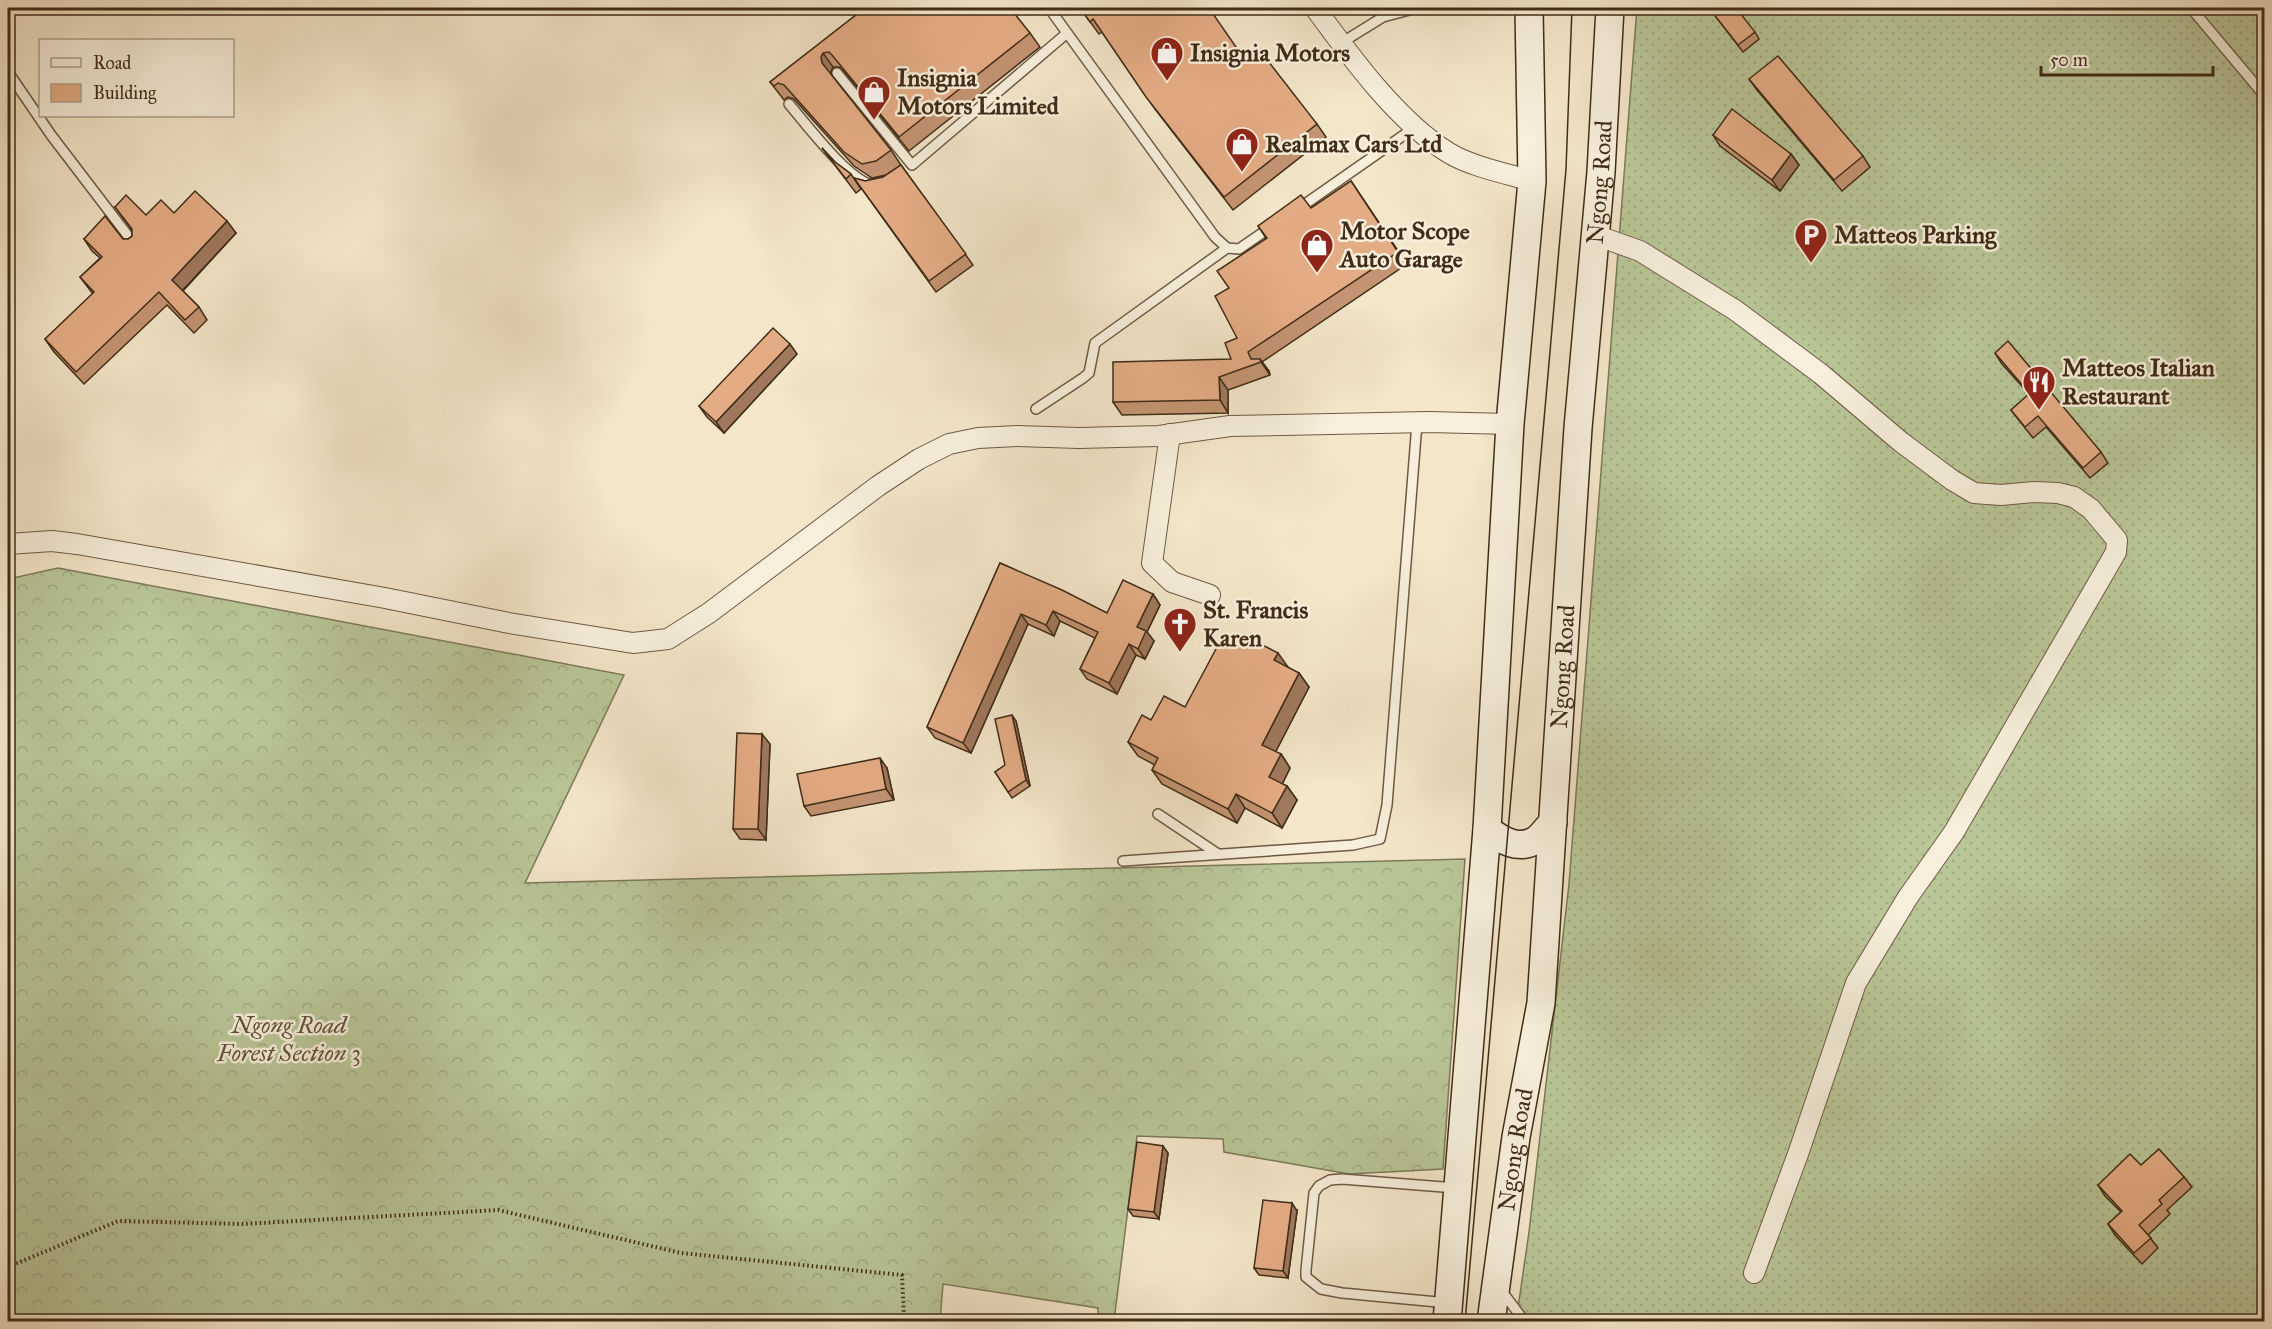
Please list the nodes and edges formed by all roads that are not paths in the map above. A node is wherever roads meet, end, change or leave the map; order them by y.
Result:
1 (1048, 8) edge
2 (1315, 8) edge
3 (1417, 8) edge
4 (1529, 8) edge
5 (1610, 8) edge
6 (2191, 8) edge
7 (1383, 12) edge
8 (1066, 34) junction
9 (1341, 44) junction
10 (8, 72) edge
11 (837, 73) edge
12 (2265, 95) edge
13 (789, 104) edge
14 (1414, 128) junction
15 (1533, 181) junction
16 (881, 184) edge
17 (1287, 216) edge
18 (1278, 222) edge
19 (1594, 235) junction
20 (135, 245) edge
21 (1227, 248) junction
22 (1036, 409) dead end
23 (1417, 423) junction
24 (1510, 424) junction
25 (1170, 434) junction
26 (8, 544) edge
27 (1209, 595) dead end
28 (1158, 814) dead end
29 (1553, 822) junction
30 (1487, 829) junction
31 (1218, 854) junction
32 (1124, 861) dead end
33 (1458, 1188) junction
34 (1754, 1273) dead end
35 (1496, 1283) junction
36 (1448, 1312) edge
37 (1491, 1322) edge
38 (1525, 1322) edge

1 - 8 lane
2 - 9 street
3 - 7 lane
4 - 15 main road, Ngong Road
5 - 19 main road, Ngong Road
6 - 12 lane
7 - 9 lane
8 - 11 lane
8 - 21 lane
9 - 14 street
10 - 20 lane
13 - 16 lane
14 - 15 street
14 - 17 lane
15 - 24 main road, Ngong Road
18 - 21 lane
19 - 29 main road, Ngong Road
19 - 34 street
21 - 22 lane
23 - 24 street
23 - 25 street
23 - 31 lane
24 - 30 main road, Ngong Road
25 - 26 street
25 - 27 street
28 - 31 lane
29 - 30 main road
29 - 35 main road, Ngong Road
30 - 33 main road, Ngong Road
31 - 32 lane
33 - 36 main road, Ngong Road
33 - 36 lane
35 - 37 main road, Ngong Road
35 - 38 lane

